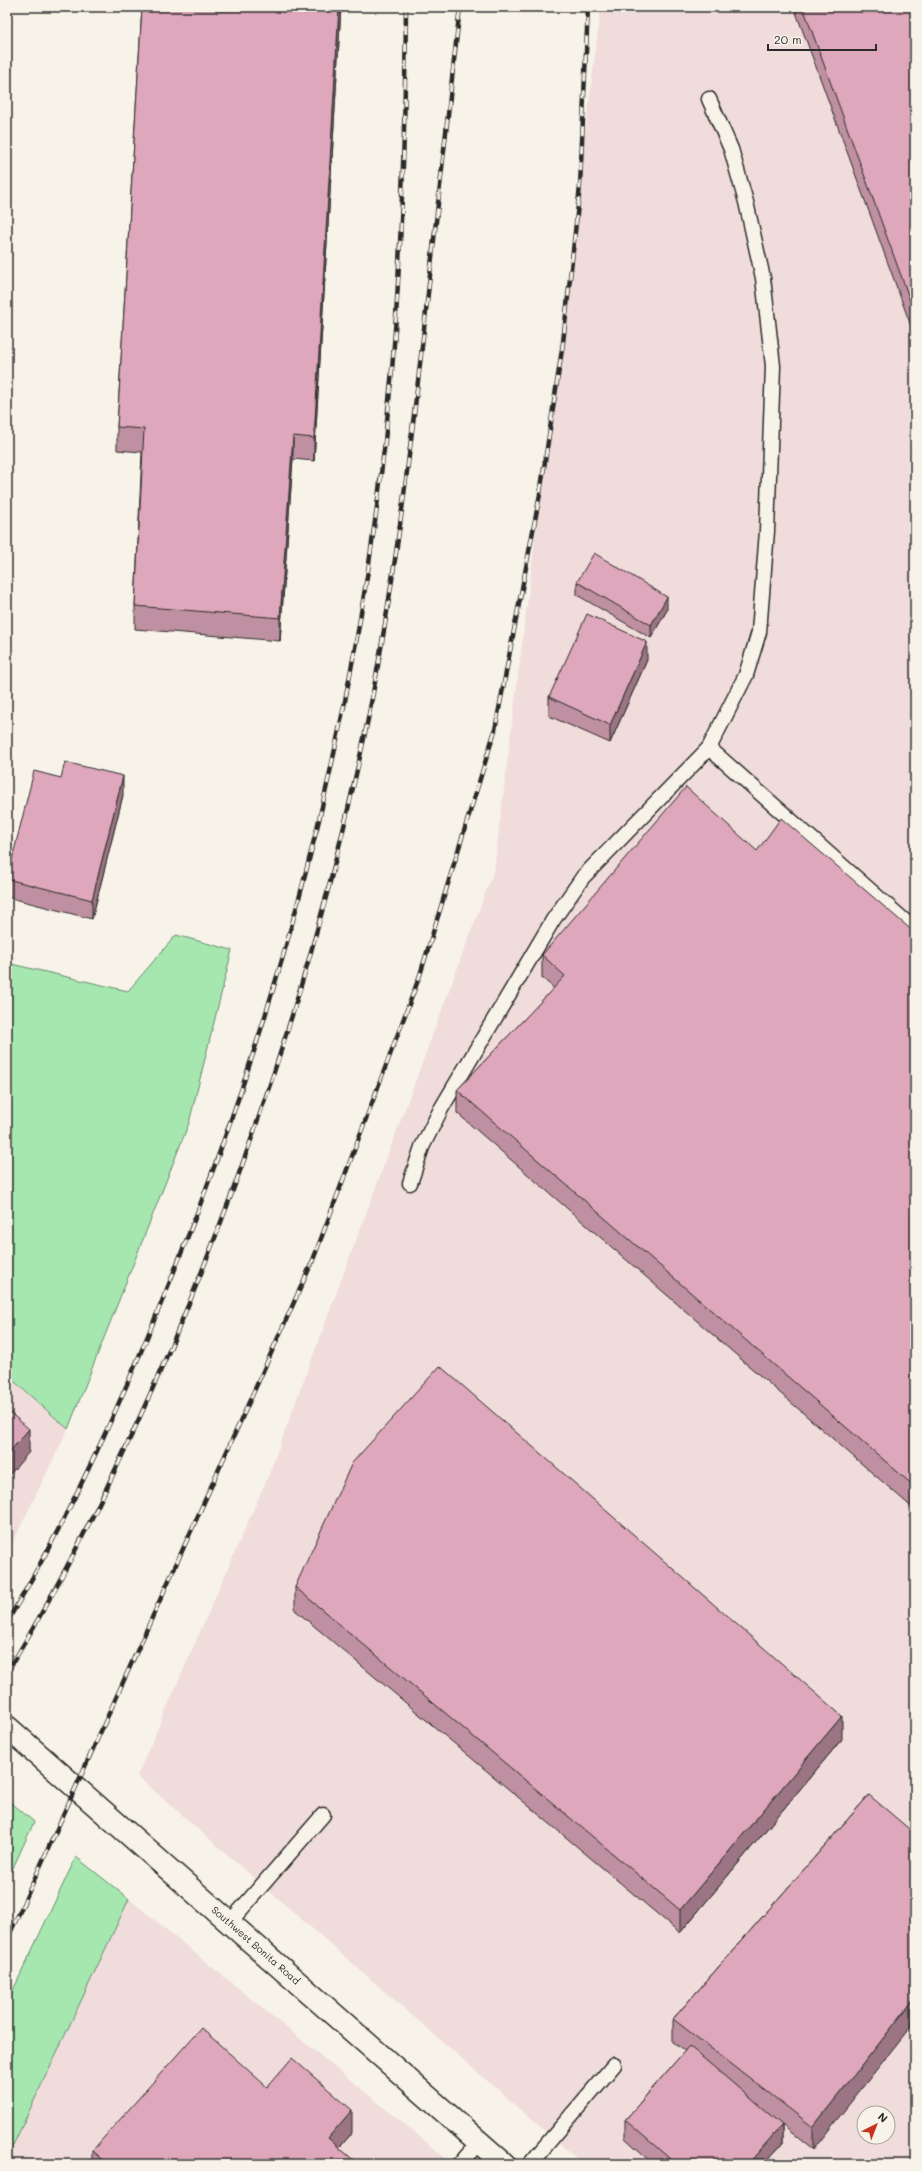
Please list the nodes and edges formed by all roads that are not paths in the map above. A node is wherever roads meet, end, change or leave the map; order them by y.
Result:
1 (709, 99) dead end
2 (709, 748) junction
3 (915, 930) edge
4 (410, 1183) dead end
5 (7, 1727) edge
6 (323, 1815) dead end
7 (230, 1922) junction
8 (614, 2065) dead end
9 (479, 2142) junction
10 (460, 2164) edge
11 (504, 2164) edge
12 (530, 2164) edge

1 - 2 lane
2 - 3 lane
2 - 4 lane
5 - 7 main road, Southwest Bonita Road
6 - 7 lane
7 - 9 main road, Southwest Bonita Road
8 - 12 lane
9 - 10 lane
9 - 11 main road, Southwest Bonita Road

